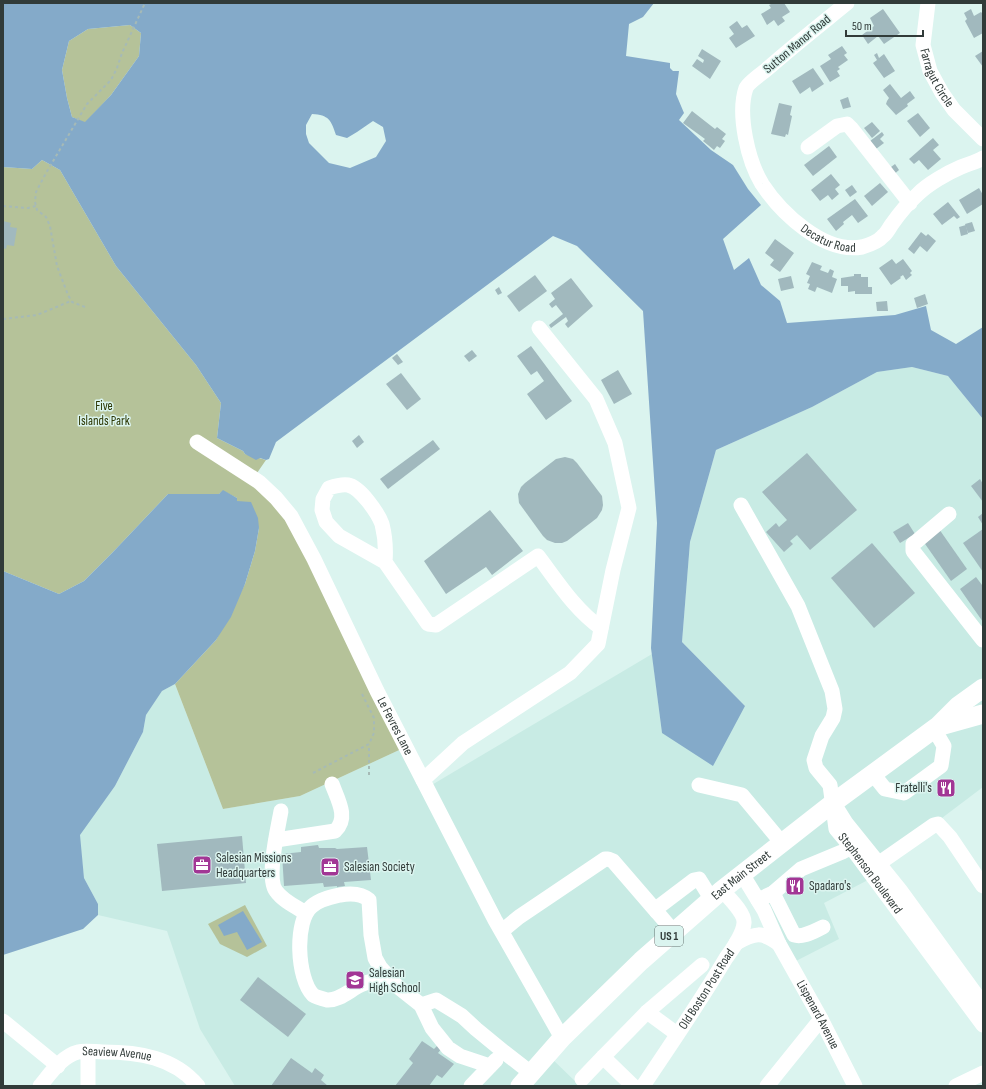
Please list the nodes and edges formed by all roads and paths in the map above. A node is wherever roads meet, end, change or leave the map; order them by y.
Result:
1 (146, 3) edge
2 (847, 3) edge
3 (928, 3) edge
4 (746, 86) joint
5 (983, 139) edge
6 (808, 147) dead end
7 (983, 158) edge
8 (910, 203) junction
9 (3, 206) edge
10 (36, 206) junction
11 (71, 300) junction
12 (85, 307) dead end
13 (3, 319) edge
14 (539, 328) dead end
15 (197, 442) dead end
16 (741, 505) dead end
17 (949, 514) dead end
18 (385, 562) junction
19 (601, 628) junction
20 (983, 640) edge
21 (983, 688) edge
22 (361, 692) dead end
23 (982, 717) edge
24 (936, 728) junction
25 (369, 744) junction
26 (313, 773) dead end
27 (873, 774) junction
28 (369, 776) dead end
29 (423, 780) junction
30 (332, 784) dead end
31 (699, 785) dead end
32 (833, 803) junction
33 (281, 811) dead end
34 (276, 840) junction
35 (782, 843) junction
36 (856, 844) junction
37 (878, 864) junction
38 (742, 874) junction
39 (983, 886) edge
40 (773, 893) junction
41 (717, 895) junction
42 (758, 900) junction
43 (657, 912) junction
44 (306, 913) junction
45 (823, 927) dead end
46 (502, 931) junction
47 (674, 932) junction
48 (736, 943) junction
49 (779, 944) junction
50 (702, 965) dead end
51 (390, 978) junction
52 (983, 1004) edge
53 (421, 1005) junction
54 (647, 1012) junction
55 (821, 1019) junction
56 (3, 1021) edge
57 (983, 1025) edge
58 (677, 1034) junction
59 (562, 1038) junction
60 (88, 1052) junction
61 (504, 1052) junction
62 (603, 1058) junction
63 (58, 1066) junction
64 (490, 1066) junction
65 (983, 1073) edge
66 (525, 1079) edge
67 (582, 1079) dead end
68 (40, 1086) edge
69 (88, 1086) edge
70 (198, 1086) edge
71 (471, 1086) edge
72 (633, 1086) edge
73 (642, 1086) edge
74 (767, 1086) edge
75 (855, 1086) edge
76 (956, 1086) edge

1 - 10 path
2 - 4 street, Sutton Manor Road
3 - 5 street, Farragut Circle
4 - 8 street, Decatur Road
6 - 8 street
7 - 8 street, Decatur Road
9 - 10 path
10 - 11 path
11 - 12 path
11 - 13 path
14 - 19 street
15 - 29 street, Le Fevres Lane
16 - 32 street, Stephenson Boulevard
17 - 20 street
18 - 18 street
18 - 19 street
19 - 29 street
21 - 24 main road, East Main Street / US 1
22 - 25 path
23 - 24 main road, US 1
24 - 27 main road, East Main Street / US 1
24 - 27 street
25 - 26 path
25 - 28 path
27 - 32 main road, East Main Street / US 1
29 - 46 street, Le Fevres Lane
30 - 34 street
31 - 35 street
32 - 35 main road, East Main Street / US 1
32 - 36 street, Stephenson Boulevard
33 - 34 street
34 - 44 street
35 - 38 main road, East Main Street / US 1
36 - 37 street, Stephenson Boulevard
36 - 40 street
36 - 57 street, Stephenson Boulevard
37 - 39 street
37 - 52 street, Stephenson Boulevard
38 - 41 main road, East Main Street / US 1
38 - 42 street, Lispenard Avenue
40 - 42 street
40 - 45 street
41 - 43 street
41 - 47 main road, East Main Street / US 1
41 - 48 street, Old Boston Post Road
42 - 49 street, Lispenard Avenue
43 - 46 street
43 - 47 street
44 - 51 street
44 - 51 street
46 - 59 street, Le Fevres Lane
47 - 59 main road, East Main Street / US 1
48 - 49 street
48 - 58 street, Old Boston Post Road
49 - 55 street, Lispenard Avenue
50 - 54 street
51 - 53 street
53 - 61 street
53 - 64 street
54 - 58 street
54 - 62 street
55 - 74 street
55 - 75 street, Lispenard Avenue
56 - 63 street
58 - 73 street, Old Boston Post Road
59 - 66 main road, East Main Street / US 1
60 - 63 street, Seaview Avenue
60 - 69 street
60 - 70 street, Seaview Avenue
61 - 64 street
61 - 66 street
62 - 67 street
62 - 72 street
63 - 68 street, Seaview Avenue
64 - 71 street
65 - 76 street

